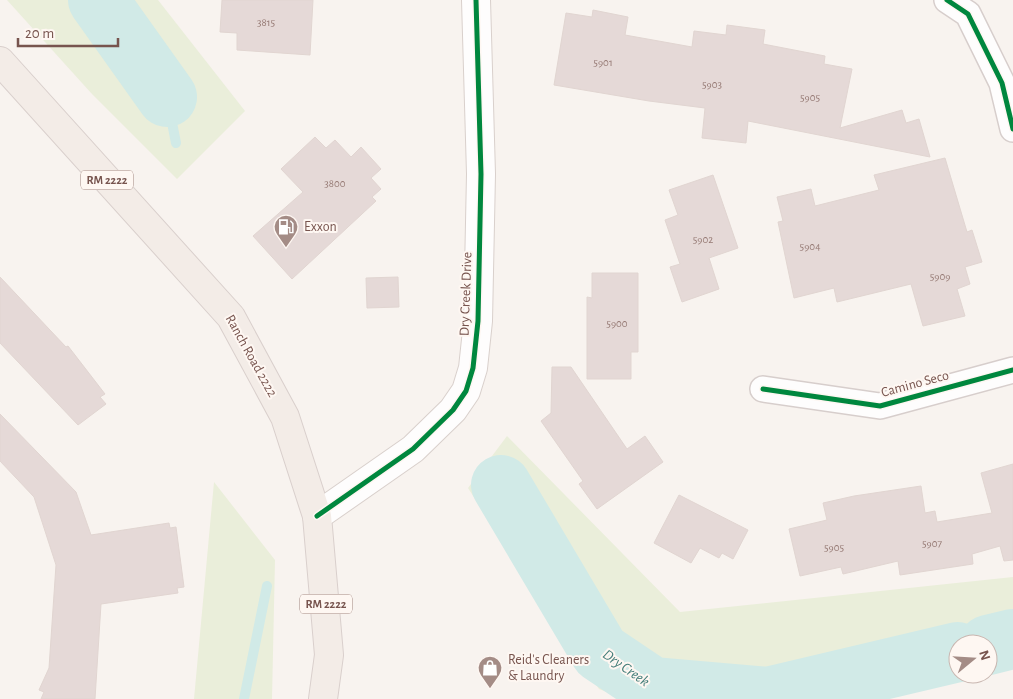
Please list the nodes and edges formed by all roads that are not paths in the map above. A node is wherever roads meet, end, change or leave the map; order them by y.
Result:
1 (476, 0) edge
2 (947, 0) edge
3 (0, 61) edge
4 (1013, 129) edge
5 (1013, 370) edge
6 (763, 389) dead end
7 (317, 516) junction
8 (323, 699) edge

1 - 7 street, Dry Creek Drive
2 - 4 street
3 - 7 main road, Ranch Road 2222 / RM 2222
5 - 6 street, Camino Seco
7 - 8 main road, Ranch Road 2222 / RM 2222

